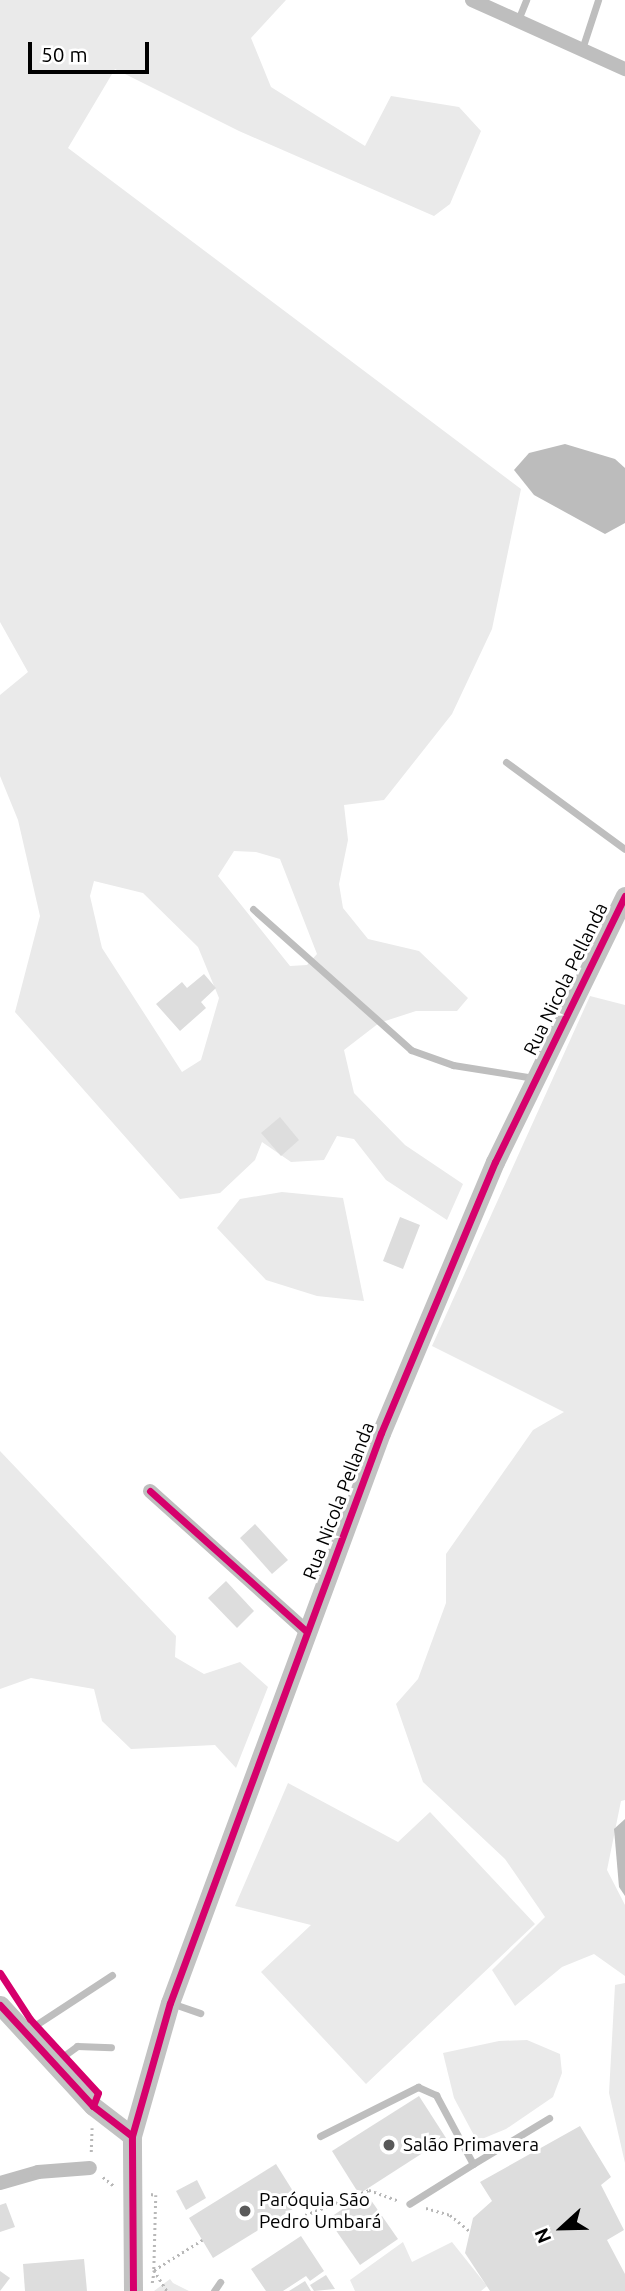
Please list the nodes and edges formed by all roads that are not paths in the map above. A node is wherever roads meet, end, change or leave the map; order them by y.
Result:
1 (472, 0) edge
2 (526, 0) edge
3 (598, 0) edge
4 (517, 20) junction
5 (582, 50) junction
6 (625, 69) edge
7 (506, 762) dead end
8 (625, 849) edge
9 (625, 896) edge
10 (253, 909) dead end
11 (534, 1079) junction
12 (150, 1491) dead end
13 (306, 1631) junction
14 (112, 1975) dead end
15 (170, 2003) junction
16 (0, 2006) edge
17 (200, 2013) dead end
18 (24, 2032) junction
19 (111, 2047) dead end
20 (54, 2064) junction
21 (549, 2118) dead end
22 (132, 2136) junction
23 (320, 2136) dead end
24 (473, 2164) junction
25 (90, 2168) road end
26 (0, 2183) edge
27 (409, 2204) road end
28 (220, 2282) dead end
29 (133, 2291) edge
30 (214, 2291) edge

1 - 4 street
2 - 4 lane
3 - 5 lane
4 - 5 street
5 - 6 street
7 - 8 lane
9 - 11 main road, Rua Nicola Pellanda
10 - 11 lane
11 - 13 main road, Rua Nicola Pellanda
12 - 13 street
13 - 15 main road, Rua Nicola Pellanda
14 - 18 lane
15 - 17 lane
15 - 22 main road, Rua Nicola Pellanda
16 - 18 main road
18 - 20 main road
19 - 20 lane
20 - 22 main road
21 - 24 lane
22 - 29 main road, Rua Nicola Pellanda
23 - 24 lane
24 - 27 lane
25 - 26 street
28 - 30 lane

